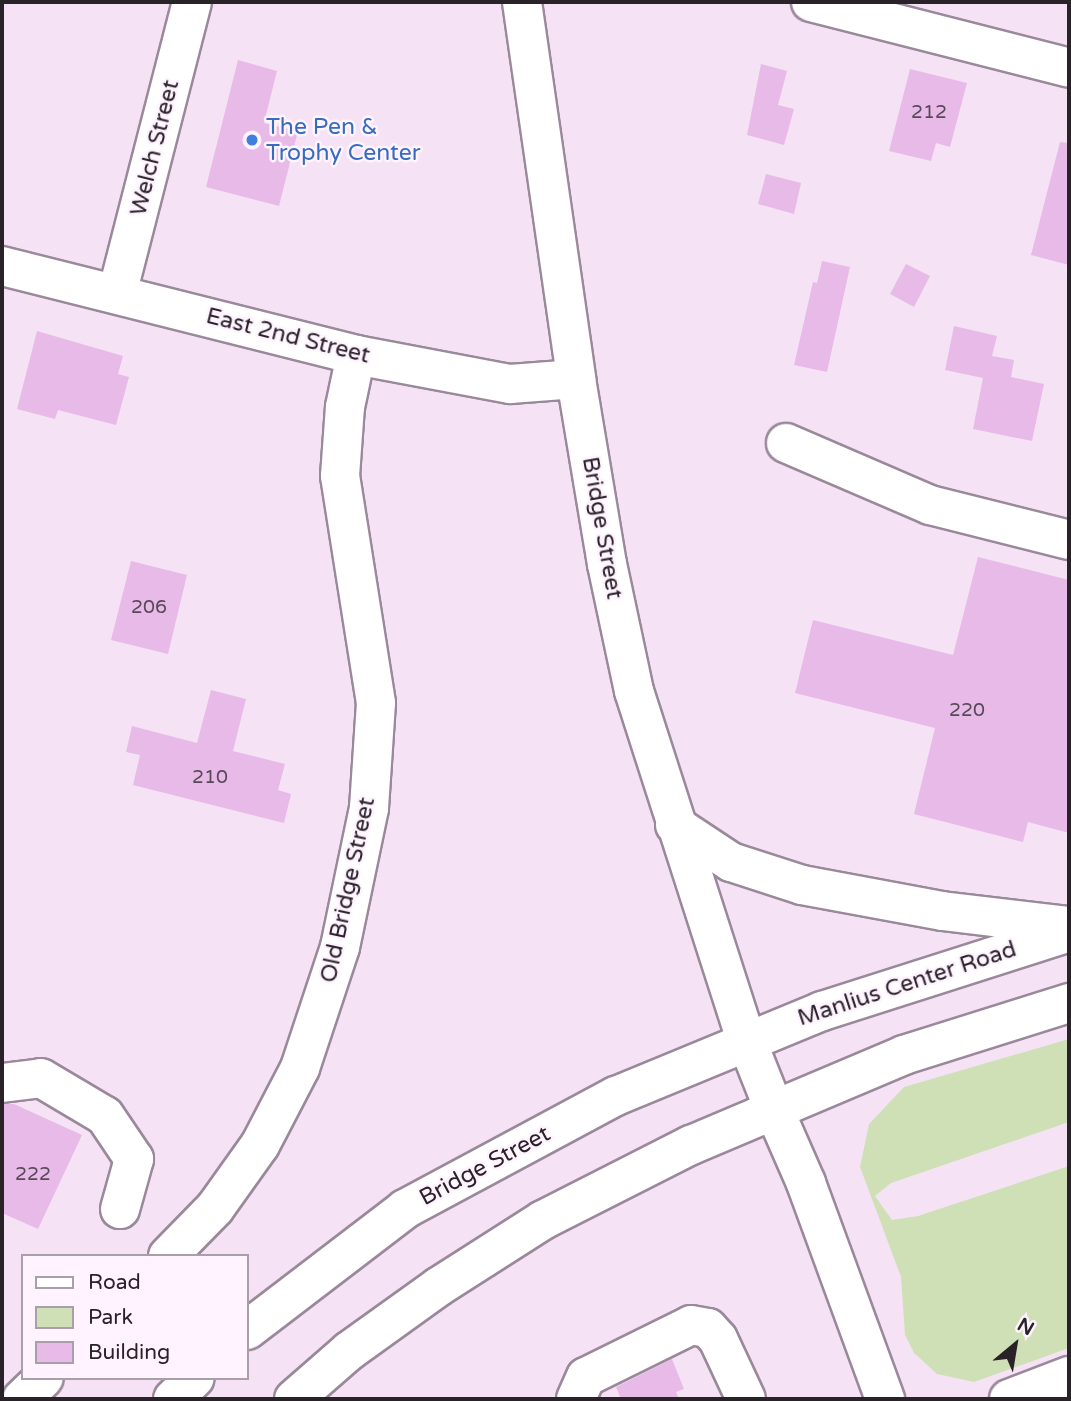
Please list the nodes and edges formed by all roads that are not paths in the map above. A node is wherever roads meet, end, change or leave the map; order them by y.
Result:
1 (192, 2) edge
2 (522, 2) edge
3 (811, 2) edge
4 (1069, 68) edge
5 (2, 265) edge
6 (117, 294) junction
7 (356, 355) junction
8 (576, 379) junction
9 (786, 443) dead end
10 (1069, 540) edge
11 (675, 825) junction
12 (1069, 926) edge
13 (1069, 932) edge
14 (1069, 1003) edge
15 (746, 1039) junction
16 (2, 1083) edge
17 (775, 1112) junction
18 (120, 1209) dead end
19 (170, 1254) edge
20 (248, 1329) edge
21 (1069, 1376) edge
22 (42, 1380) edge
23 (193, 1380) edge
24 (22, 1399) edge
25 (173, 1399) edge
26 (294, 1399) edge
27 (576, 1399) edge
28 (746, 1399) edge
29 (886, 1399) edge
30 (1009, 1399) edge

1 - 6 main road, Welch Street
2 - 8 main road, Bridge Street
3 - 4 main road
5 - 6 main road, East 2nd Street
6 - 7 main road, East 2nd Street
7 - 8 main road, East 2nd Street
7 - 19 main road, Old Bridge Street
8 - 11 main road, Bridge Street
9 - 10 main road
11 - 12 main road
11 - 15 main road, Bridge Street
13 - 15 main road, Manlius Center Road
14 - 17 main road
15 - 17 main road, Bridge Street
15 - 20 main road, Bridge Street
16 - 18 main road
17 - 26 main road
17 - 29 main road, Bridge Street
21 - 30 main road
22 - 24 main road
23 - 25 main road
27 - 28 main road

